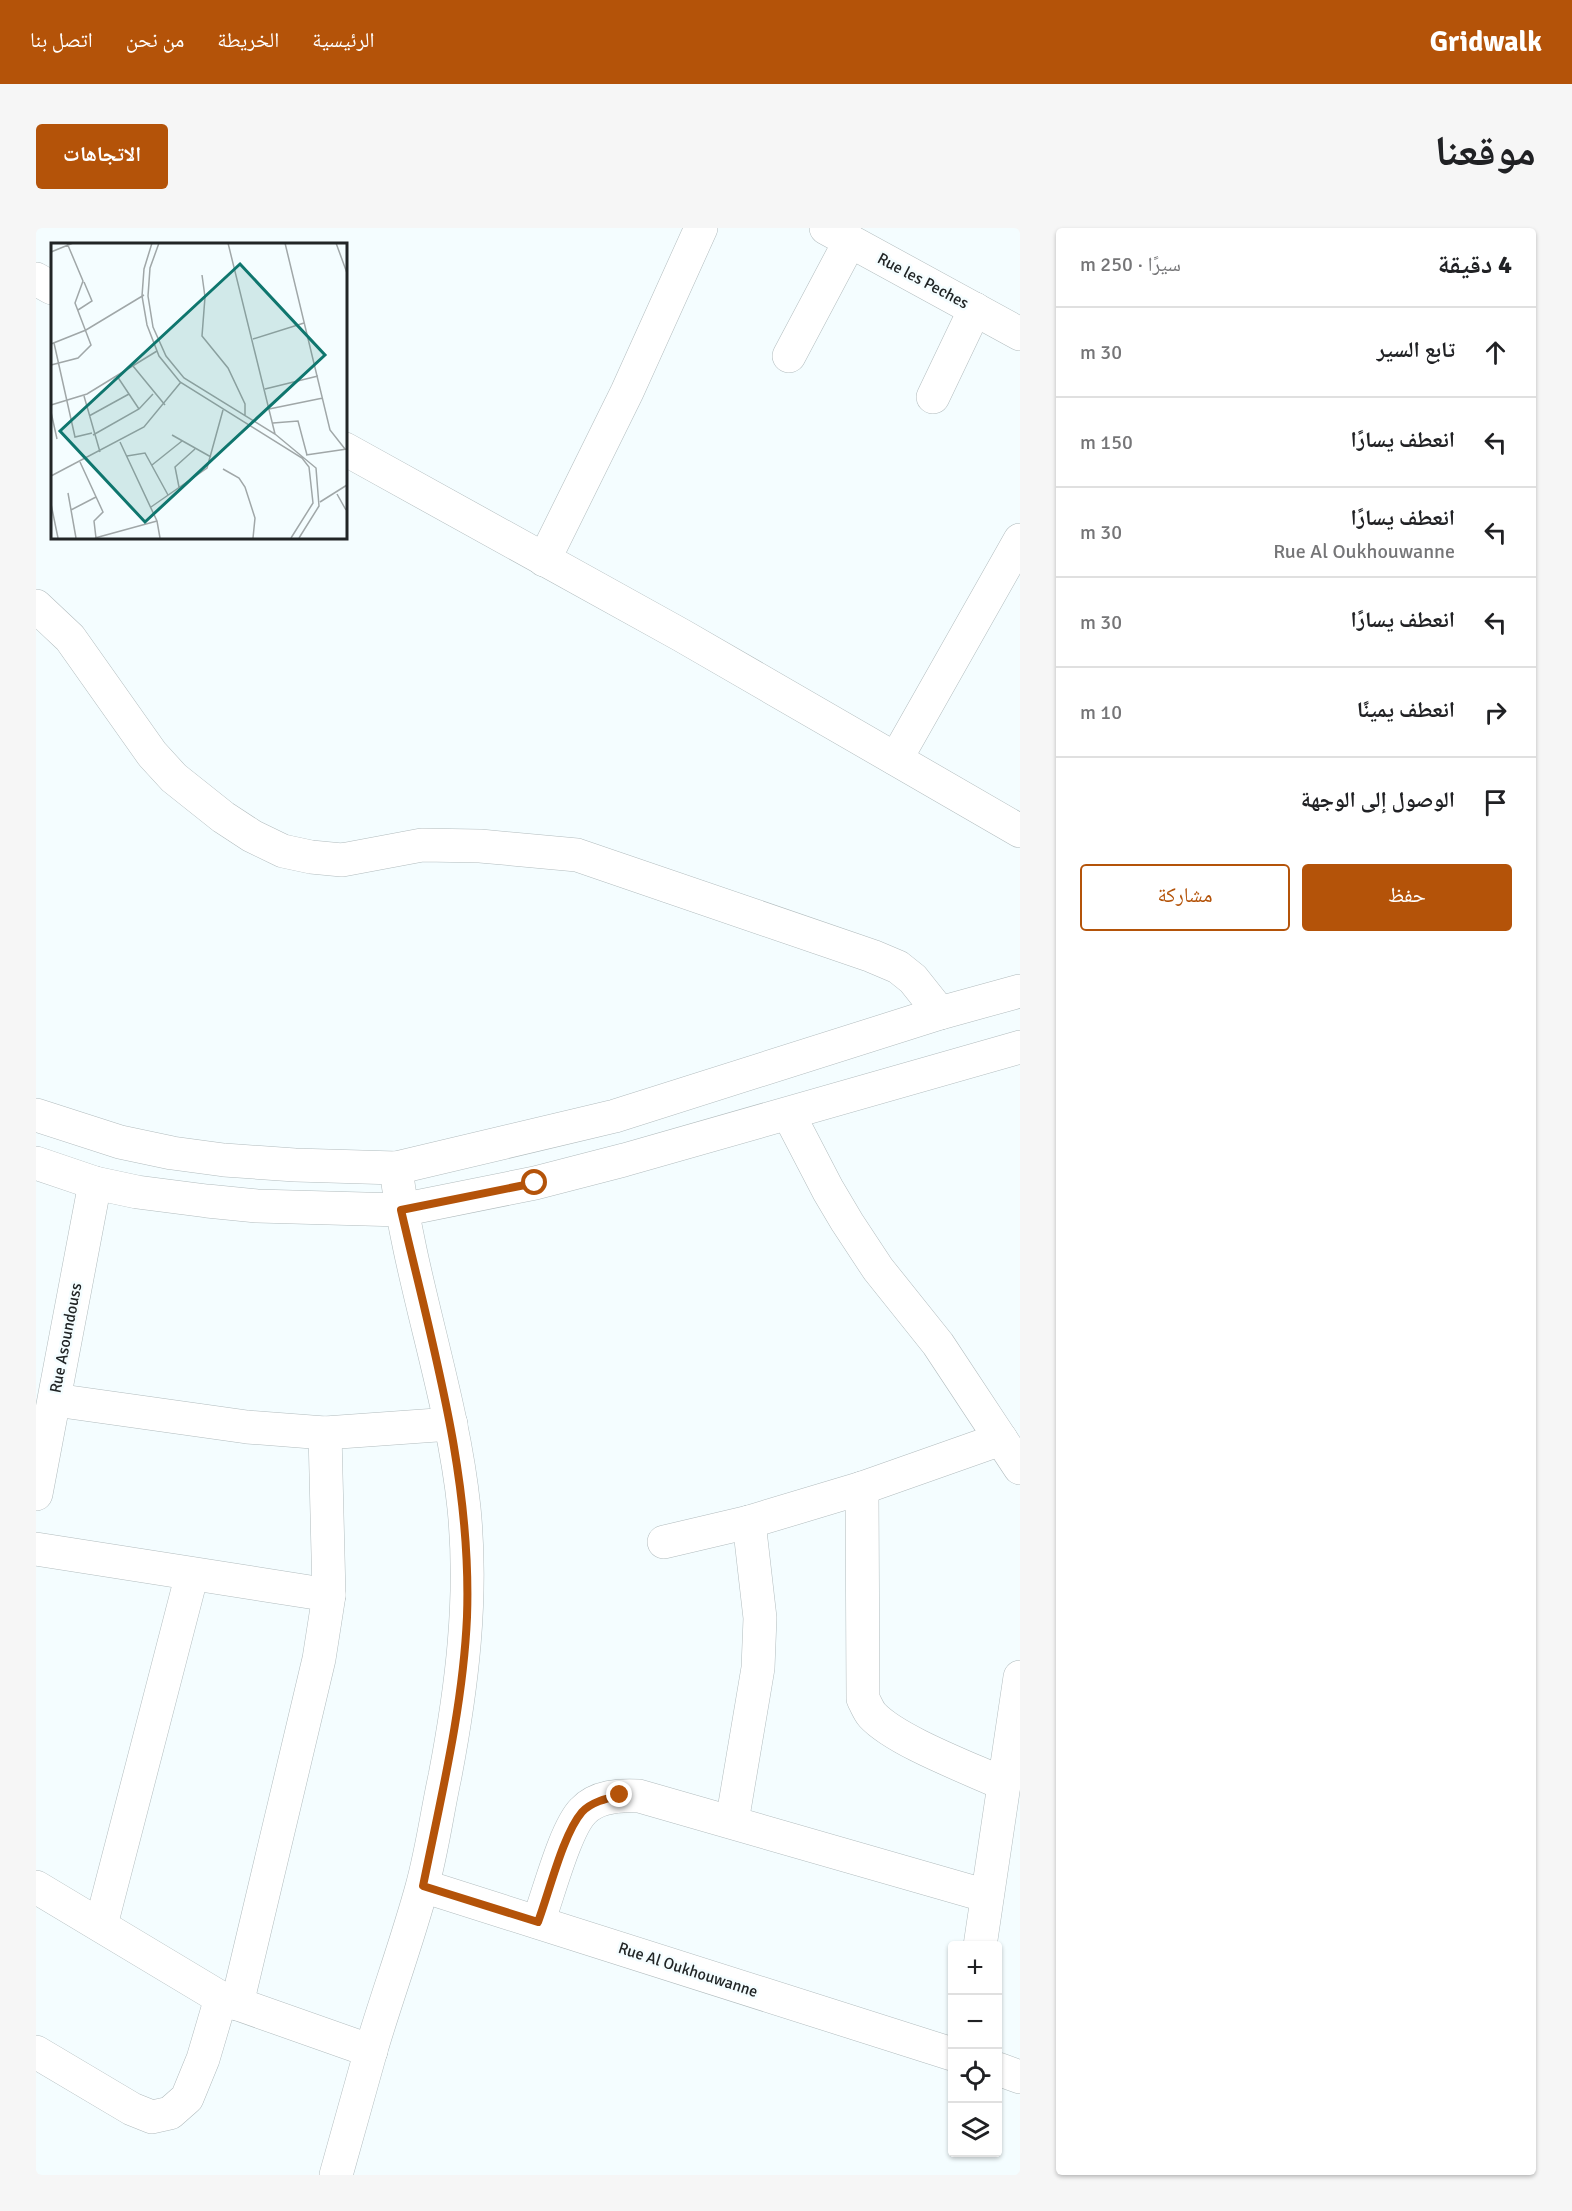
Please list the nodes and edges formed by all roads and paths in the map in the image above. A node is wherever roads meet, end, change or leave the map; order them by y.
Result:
1 (701, 228) edge
2 (838, 235) edge
3 (36, 279) edge
4 (51, 287) edge
5 (975, 309) junction
6 (1020, 334) edge
7 (789, 356) dead end
8 (933, 398) dead end
9 (346, 450) edge
10 (1020, 540) edge
11 (543, 560) junction
12 (36, 606) edge
13 (896, 759) junction
14 (1020, 831) edge
15 (1020, 991) edge
16 (940, 1012) junction
17 (1020, 1047) edge
18 (789, 1114) junction
19 (36, 1115) edge
20 (36, 1163) edge
21 (396, 1168) junction
22 (95, 1183) junction
23 (401, 1210) junction
24 (55, 1400) junction
25 (451, 1424) junction
26 (325, 1433) junction
27 (1001, 1439) junction
28 (1020, 1468) edge
29 (862, 1488) junction
30 (36, 1494) edge
31 (749, 1522) junction
32 (664, 1542) dead end
33 (36, 1549) edge
34 (192, 1574) junction
35 (329, 1595) junction
36 (1020, 1677) edge
37 (1004, 1784) junction
38 (732, 1822) junction
39 (423, 1886) junction
40 (36, 1887) edge
41 (987, 1896) junction
42 (538, 1922) junction
43 (101, 1925) junction
44 (981, 1941) edge
45 (229, 2001) junction
46 (371, 2051) junction
47 (36, 2052) edge
48 (948, 2053) edge
49 (1002, 2070) edge
50 (1020, 2077) edge
51 (336, 2175) edge

1 - 11 street
2 - 5 street, Rue les Peches
2 - 7 street
3 - 4 street
5 - 6 street, Rue les Peches
5 - 8 street
9 - 11 street
10 - 13 street
11 - 13 street
12 - 16 street
13 - 14 street
15 - 16 street
16 - 21 street
17 - 18 street
18 - 23 street
18 - 27 street
19 - 21 street
20 - 22 street
21 - 23 street
22 - 23 street
22 - 24 street, Rue Asoundouss
23 - 25 street
24 - 26 street
24 - 30 street, Rue Asoundouss
25 - 26 street
25 - 39 street
26 - 35 street
27 - 28 street
27 - 29 street
29 - 31 street
29 - 37 street
31 - 32 street
31 - 38 street
33 - 34 street
34 - 35 street
34 - 43 street
35 - 45 street
36 - 37 street
37 - 41 street
38 - 41 street
38 - 42 street
39 - 42 street, Rue Al Oukhouwanne
39 - 46 street
40 - 43 street
41 - 44 street
42 - 48 street, Rue Al Oukhouwanne
43 - 45 street
45 - 46 street
45 - 47 street
46 - 51 street
49 - 50 street

